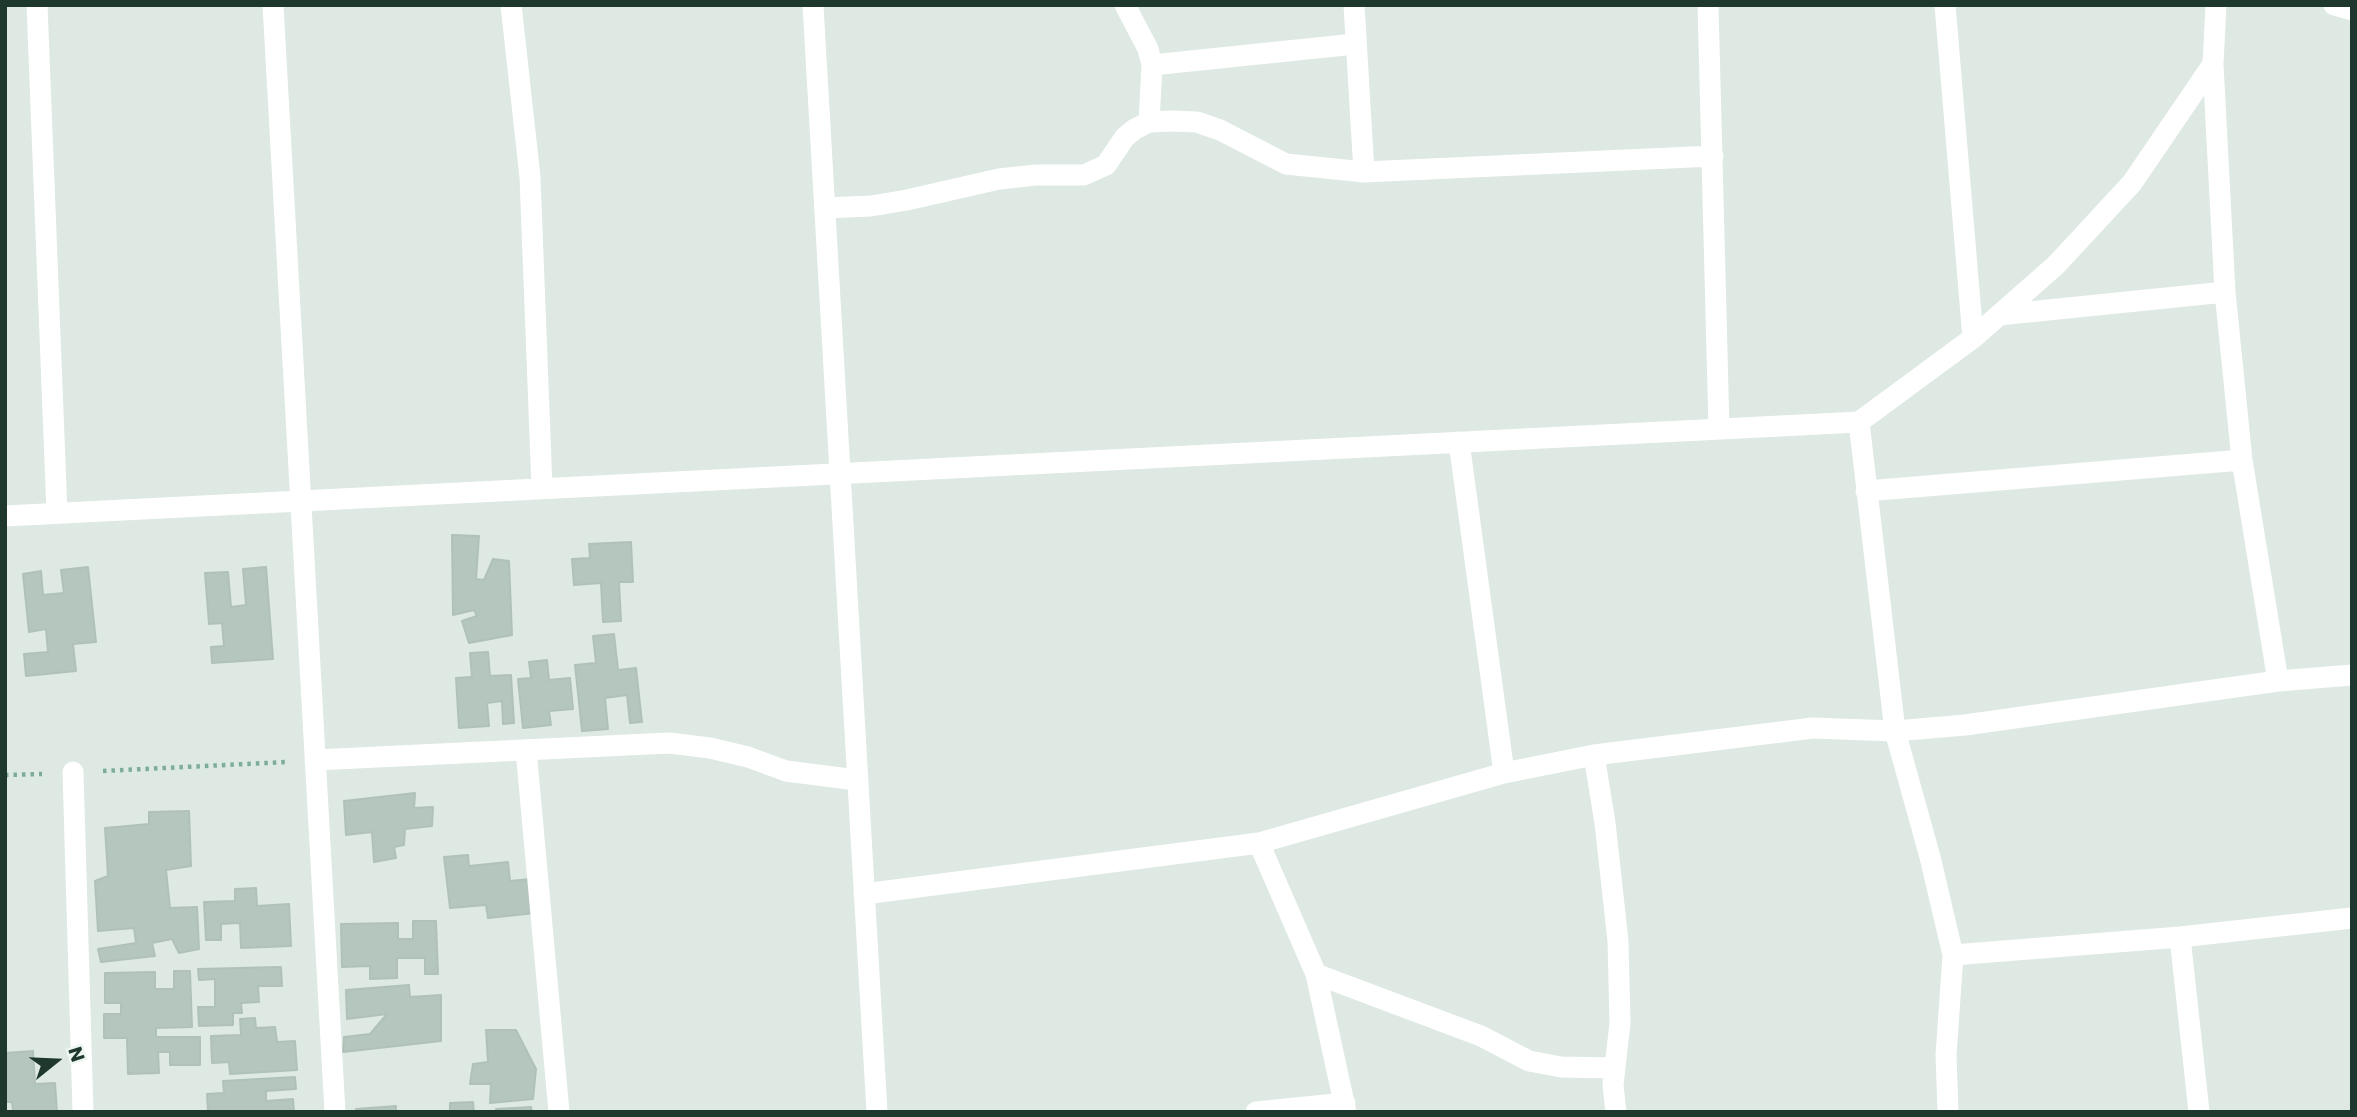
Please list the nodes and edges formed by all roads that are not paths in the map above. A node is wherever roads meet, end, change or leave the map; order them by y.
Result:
1 (37, 5) edge
2 (274, 5) edge
3 (511, 5) edge
4 (813, 5) edge
5 (1125, 5) edge
6 (1354, 5) edge
7 (1708, 5) edge
8 (1945, 5) edge
9 (2216, 5) edge
10 (2334, 5) edge
11 (2352, 9) edge
12 (1355, 44) junction
13 (2213, 64) junction
14 (1152, 65) junction
15 (1149, 122) junction
16 (1713, 156) junction
17 (1364, 172) junction
18 (825, 208) junction
19 (2225, 292) junction
20 (1999, 315) junction
21 (1973, 338) junction
22 (1859, 422) junction
23 (1719, 429) junction
24 (1459, 442) junction
25 (2242, 460) junction
26 (840, 474) junction
27 (542, 488) junction
28 (1866, 491) junction
29 (301, 501) junction
30 (57, 513) junction
31 (5, 516) edge
32 (2352, 675) edge
33 (2278, 681) junction
34 (1895, 731) junction
35 (526, 750) junction
36 (1594, 755) junction
37 (315, 760) junction
38 (73, 772) road end
39 (1504, 773) junction
40 (857, 780) junction
41 (1259, 843) junction
42 (864, 894) junction
43 (2352, 918) edge
44 (2180, 937) junction
45 (1953, 955) junction
46 (1316, 974) junction
47 (1615, 1068) junction
48 (1346, 1107) edge
49 (83, 1112) edge
50 (335, 1112) edge
51 (559, 1112) edge
52 (877, 1112) edge
53 (1256, 1112) edge
54 (1616, 1112) edge
55 (1948, 1112) edge
56 (2199, 1112) edge

1 - 30 street
2 - 29 street
3 - 27 street
4 - 18 street
5 - 14 street
6 - 12 street
7 - 16 street
8 - 21 street
9 - 13 street
10 - 11 street
12 - 14 street
12 - 17 street
13 - 19 street
13 - 20 street
14 - 15 street
15 - 17 street
15 - 18 street
16 - 17 street
16 - 23 street
18 - 26 street
19 - 20 street
19 - 25 street
20 - 21 street
21 - 22 street
22 - 23 street
22 - 28 street
23 - 24 street
24 - 26 street
24 - 39 street
25 - 28 street
25 - 33 street
26 - 27 street
26 - 40 street
27 - 29 street
28 - 34 street
29 - 30 street
29 - 37 street
30 - 31 street
32 - 33 street
33 - 34 street
34 - 36 street
34 - 45 street
35 - 37 street
35 - 40 street
35 - 51 street
36 - 39 street
36 - 47 street
37 - 50 street
38 - 49 street
39 - 41 street
40 - 42 street
41 - 42 street
41 - 46 street
42 - 52 street
43 - 44 street
44 - 45 street
44 - 56 street
45 - 55 street
46 - 47 street
46 - 48 street
47 - 54 street
48 - 53 street

